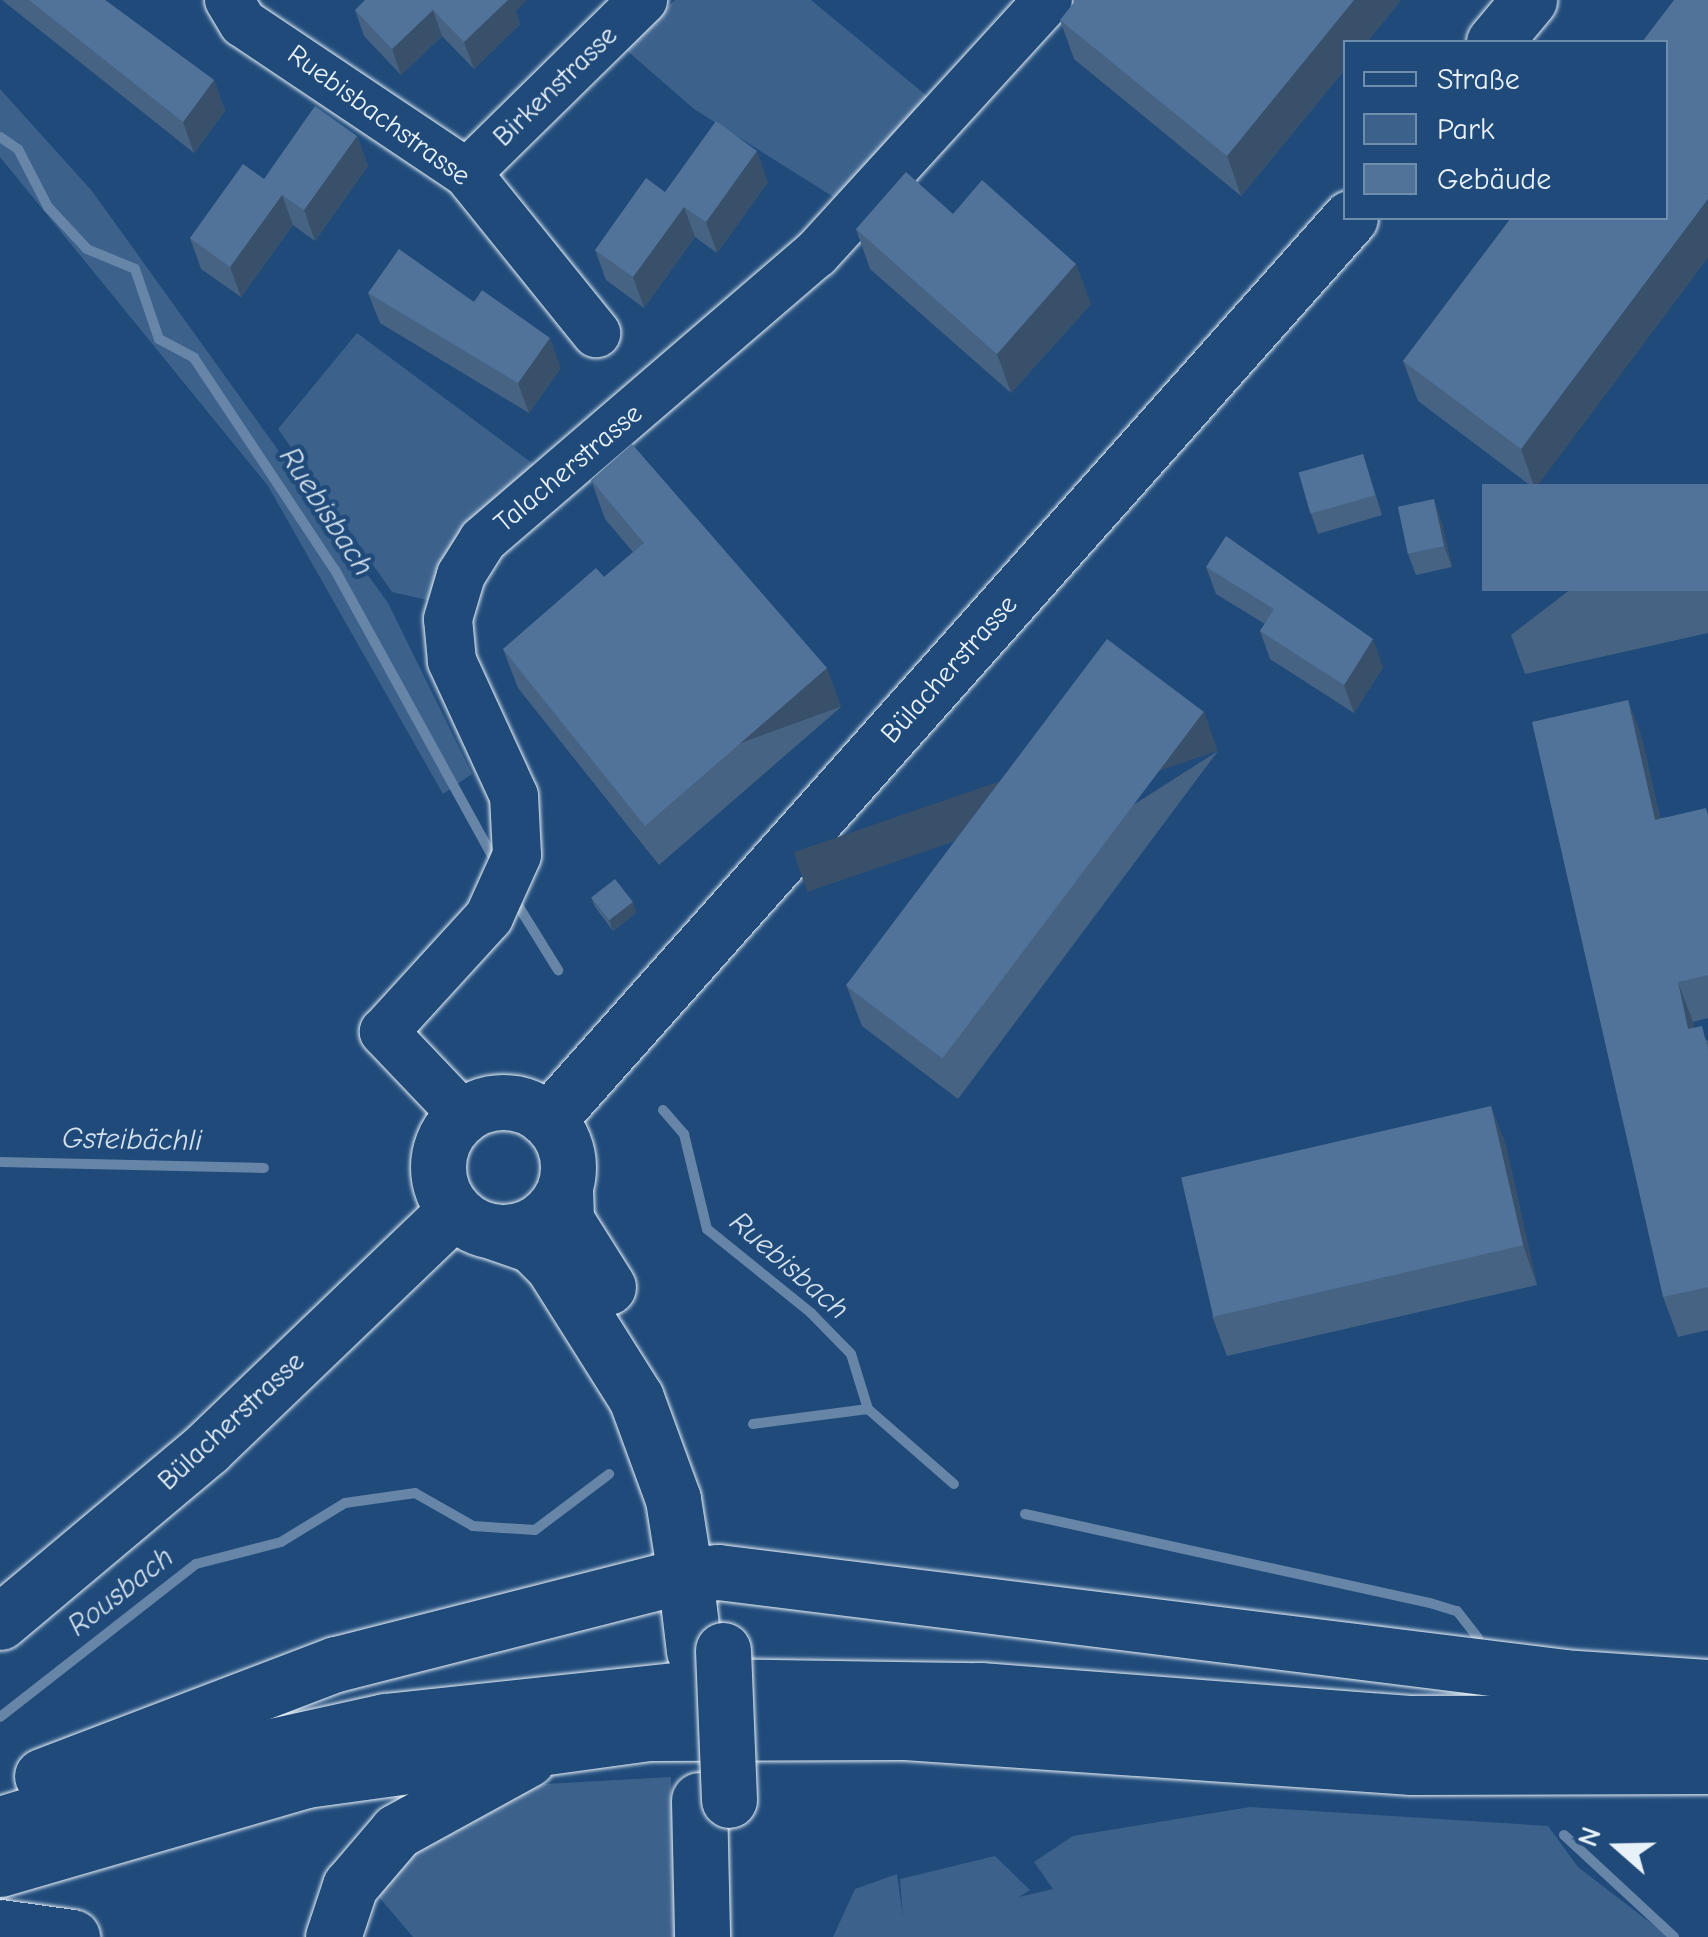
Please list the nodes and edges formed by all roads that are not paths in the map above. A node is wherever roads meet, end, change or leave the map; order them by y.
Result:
1 (228, 0) edge
2 (643, 0) edge
3 (1048, 0) edge
4 (1528, 0) edge
5 (1496, 40) edge
6 (467, 173) junction
7 (1348, 220) edge
8 (596, 333) dead end
9 (463, 1115) junction
10 (548, 1120) junction
11 (565, 1189) junction
12 (476, 1222) junction
13 (702, 1574) junction
14 (0, 1622) edge
15 (1708, 1687) edge
16 (1708, 1722) edge
17 (569, 1740) junction
18 (1708, 1766) edge
19 (0, 1795) edge
20 (714, 1800) junction
21 (0, 1824) edge
22 (0, 1869) edge
23 (0, 1928) edge
24 (72, 1937) edge
25 (332, 1937) edge
26 (702, 1937) edge
27 (734, 1937) edge

1 - 6 street, Ruebisbachstrasse
2 - 6 street, Birkenstrasse
3 - 9 street, Talacherstrasse
4 - 5 main road
6 - 8 street, Ruebisbachstrasse
7 - 10 main road, Bülacherstrasse
9 - 10 main road
9 - 12 main road
10 - 11 main road
11 - 12 main road
11 - 13 main road
12 - 13 main road
12 - 14 main road, Bülacherstrasse
13 - 15 main road
13 - 19 main road
13 - 20 main road, bridge
16 - 21 main road
17 - 18 main road
17 - 22 main road
17 - 25 main road
20 - 26 main road
20 - 27 main road
23 - 24 main road

